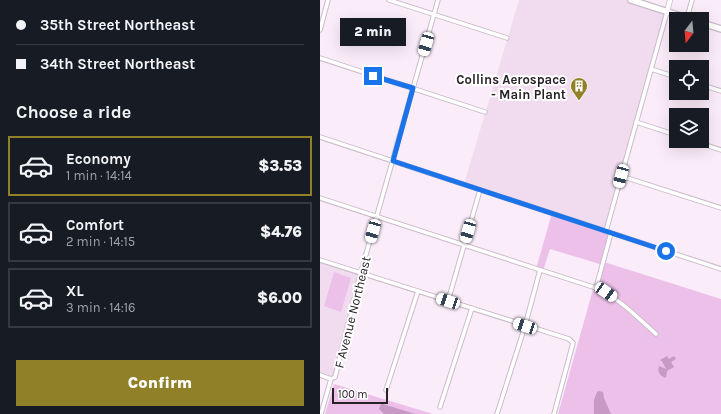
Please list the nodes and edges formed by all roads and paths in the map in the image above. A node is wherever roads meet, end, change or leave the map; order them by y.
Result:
1 (328, 0) edge
2 (390, 0) edge
3 (438, 0) edge
4 (631, 0) edge
5 (670, 0) edge
6 (692, 0) edge
7 (667, 12) junction
8 (689, 12) edge
9 (434, 14) junction
10 (709, 25) edge
11 (721, 29) edge
12 (320, 30) edge
13 (507, 38) dead end
14 (320, 58) edge
15 (651, 69) junction
16 (669, 75) edge
17 (709, 87) edge
18 (413, 88) junction
19 (721, 91) edge
20 (485, 112) dead end
21 (636, 122) junction
22 (669, 133) edge
23 (320, 137) edge
24 (709, 146) edge
25 (721, 150) edge
26 (393, 161) junction
27 (621, 176) junction
28 (480, 190) junction
29 (320, 198) edge
30 (721, 208) edge
31 (377, 217) junction
32 (606, 231) junction
33 (611, 233) junction
34 (464, 245) junction
35 (320, 260) edge
36 (721, 269) edge
37 (540, 270) junction
38 (361, 272) junction
39 (596, 288) junction
40 (418, 291) junction
41 (448, 301) junction
42 (472, 308) junction
43 (525, 326) junction
44 (656, 334) dead end
45 (320, 375) edge
46 (331, 379) junction
47 (386, 390) dead end
48 (440, 407) dead end
49 (321, 414) edge
50 (496, 414) edge
51 (554, 414) edge

1 - 12 street
2 - 9 street
3 - 9 street, F Avenue Northeast
4 - 7 main road
5 - 7 street
6 - 8 street
7 - 15 street
9 - 13 street
9 - 18 street, F Avenue Northeast
10 - 11 main road
14 - 18 street
15 - 16 street
15 - 21 street
17 - 19 street
18 - 20 street
18 - 26 street, F Avenue Northeast
21 - 22 street
21 - 27 street
23 - 26 street
24 - 25 street
26 - 28 street
26 - 31 street, F Avenue Northeast
27 - 30 street
27 - 32 street
28 - 32 street
28 - 34 street
29 - 31 street
31 - 34 street
31 - 38 street, F Avenue Northeast
32 - 33 street
33 - 36 street
33 - 39 street
34 - 37 street
34 - 41 street
35 - 38 street
37 - 39 street
37 - 43 street
38 - 40 street
38 - 46 street, F Avenue Northeast
39 - 44 street
40 - 41 street
40 - 47 street
41 - 42 street
42 - 43 street
42 - 48 street
43 - 50 street
43 - 51 street
45 - 46 street
46 - 49 street, F Avenue Northeast

